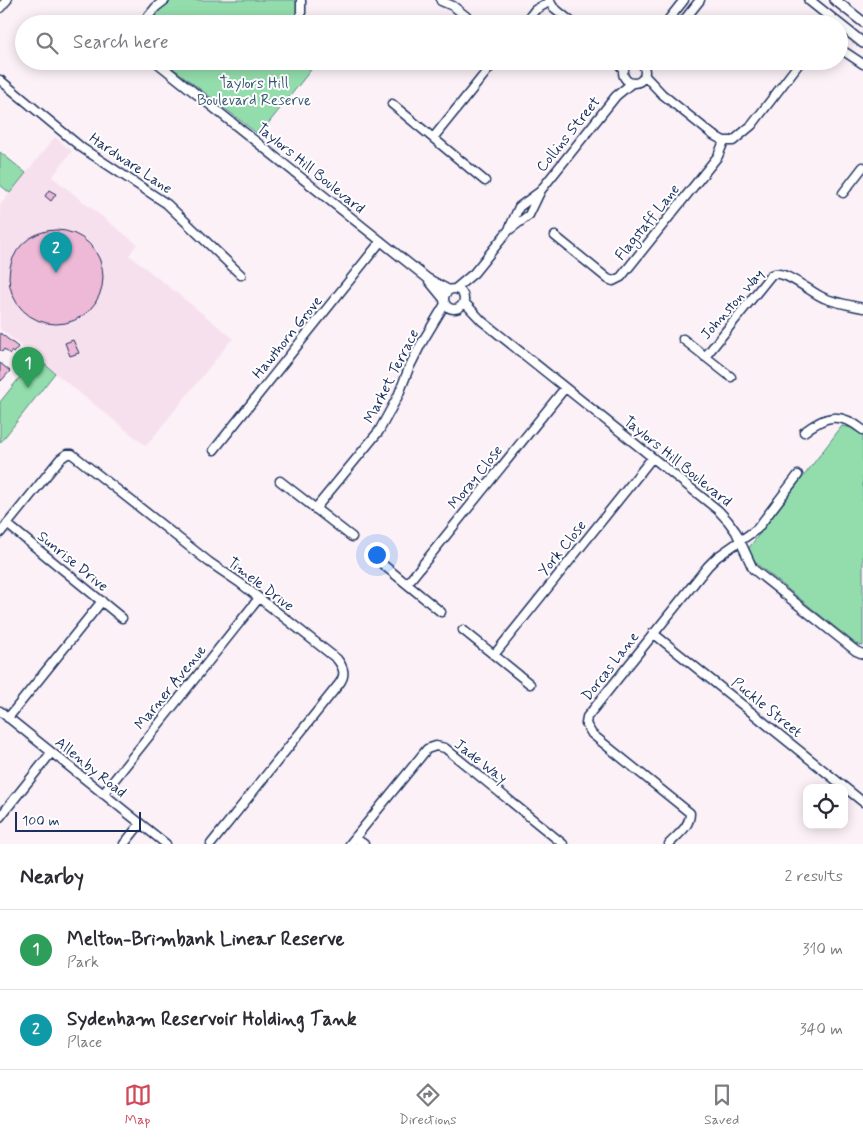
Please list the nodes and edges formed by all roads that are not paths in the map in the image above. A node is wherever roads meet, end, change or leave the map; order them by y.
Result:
1 (6, 0) edge
2 (165, 0) edge
3 (301, 0) edge
4 (684, 0) edge
5 (700, 0) edge
6 (809, 0) edge
7 (835, 0) edge
8 (441, 1) dead end
9 (549, 1) edge
10 (157, 3) edge
11 (0, 8) edge
12 (148, 15) edge
13 (301, 15) edge
14 (464, 15) edge
15 (531, 15) edge
16 (564, 15) edge
17 (672, 15) edge
18 (688, 15) edge
19 (828, 15) edge
20 (863, 22) edge
21 (848, 31) edge
22 (863, 43) edge
23 (848, 54) edge
24 (863, 64) edge
25 (166, 70) edge
26 (488, 70) edge
27 (622, 70) edge
28 (626, 70) edge
29 (641, 70) edge
30 (645, 70) edge
31 (795, 70) edge
32 (624, 74) junction
33 (640, 78) junction
34 (0, 80) edge
35 (616, 96) junction
36 (392, 104) dead end
37 (433, 138) junction
38 (724, 141) junction
39 (863, 168) edge
40 (485, 181) dead end
41 (541, 190) junction
42 (843, 192) dead end
43 (508, 231) junction
44 (555, 236) dead end
45 (381, 241) junction
46 (474, 273) junction
47 (241, 276) dead end
48 (426, 278) junction
49 (452, 289) junction
50 (454, 303) junction
51 (863, 308) edge
52 (682, 339) dead end
53 (705, 357) junction
54 (731, 377) dead end
55 (565, 388) junction
56 (863, 430) edge
57 (804, 432) dead end
58 (214, 450) dead end
59 (652, 458) junction
60 (798, 475) dead end
61 (280, 481) dead end
62 (316, 509) junction
63 (7, 524) junction
64 (0, 533) edge
65 (352, 537) dead end
66 (740, 542) junction
67 (370, 554) dead end
68 (407, 584) junction
69 (259, 598) junction
70 (102, 602) junction
71 (441, 612) dead end
72 (122, 618) dead end
73 (463, 630) dead end
74 (653, 633) junction
75 (863, 654) edge
76 (494, 655) junction
77 (530, 684) dead end
78 (0, 711) edge
79 (8, 718) junction
80 (51, 753) junction
81 (103, 794) junction
82 (863, 802) edge
83 (0, 817) edge
84 (140, 824) junction
85 (353, 841) edge
86 (124, 844) edge
87 (166, 844) edge
88 (211, 844) edge
89 (364, 844) edge
90 (563, 844) edge
91 (668, 844) edge

1 - 11 street
2 - 10 street
3 - 13 street
4 - 17 street
5 - 18 street
6 - 19 street
7 - 20 street
8 - 14 street
9 - 15 street
9 - 16 street
10 - 12 street
21 - 22 street
23 - 24 street
25 - 45 street, Taylors Hill Boulevard
26 - 37 street
27 - 32 street
28 - 32 street, Collins Street
29 - 33 street
30 - 33 street, Collins Street
31 - 38 street
32 - 33 street
32 - 35 street, Collins Street
33 - 35 street, Collins Street
33 - 38 street
34 - 47 street, Hardware Lane
35 - 41 street, Collins Street
36 - 37 street
37 - 40 street
38 - 44 street, Flagstaff Lane
39 - 42 street
41 - 43 street, Collins Street
41 - 43 street, Collins Street
43 - 46 street, Collins Street
45 - 48 street, Taylors Hill Boulevard
45 - 58 street, Hawthorn Grove
46 - 49 street, Collins Street
46 - 50 street, Collins Street
48 - 49 street, Taylors Hill Boulevard
48 - 50 street, Taylors Hill Boulevard
49 - 50 street, Taylors Hill Boulevard
49 - 50 street, Collins Street
50 - 55 street, Taylors Hill Boulevard
50 - 62 street, Market Terrace
51 - 53 street, Johnston Way
52 - 53 street, Johnston Way
53 - 54 street, Johnston Way
55 - 59 street, Taylors Hill Boulevard
55 - 68 street, Moray Close
56 - 57 street
59 - 66 street, Taylors Hill Boulevard
59 - 76 street, York Close
60 - 66 street, Dorcas Lane
61 - 62 street
62 - 65 street
63 - 64 street, Timele Drive
63 - 69 street, Timele Drive
63 - 70 street, Sunrise Drive
66 - 74 street, Dorcas Lane
66 - 75 street, Taylors Hill Boulevard
67 - 68 street
68 - 71 street
69 - 81 street, Marner Avenue
69 - 88 street, Timele Drive
70 - 72 street, Sunrise Drive
70 - 79 street
73 - 76 street
74 - 82 street, Puckle Street
74 - 91 street, Dorcas Lane
76 - 77 street
78 - 79 street, Allenby Road
79 - 80 street, Allenby Road
80 - 81 street, Allenby Road
80 - 83 street
81 - 84 street, Allenby Road
84 - 86 street
84 - 87 street, Allenby Road
85 - 89 street
85 - 90 street, Jade Way

